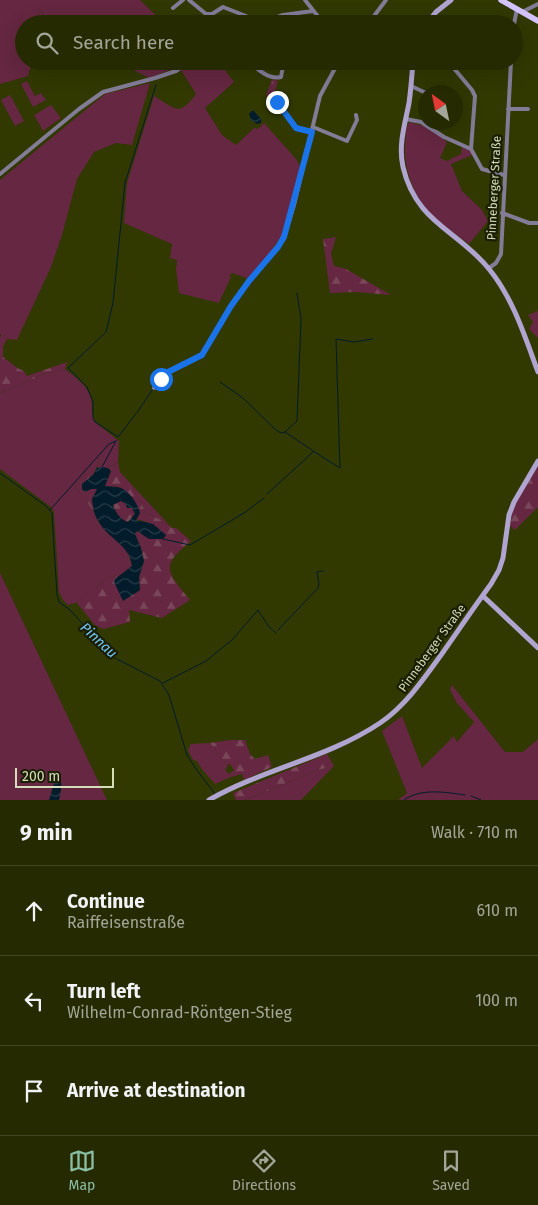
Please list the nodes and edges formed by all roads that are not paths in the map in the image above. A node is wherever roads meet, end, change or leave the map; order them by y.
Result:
1 (183, 0) edge
2 (190, 0) edge
3 (305, 0) edge
4 (386, 0) edge
5 (501, 0) edge
6 (448, 1) edge
7 (538, 4) edge
8 (174, 8) dead end
9 (520, 10) junction
10 (313, 11) junction
11 (244, 15) edge
12 (283, 15) edge
13 (316, 15) edge
14 (375, 15) edge
15 (435, 15) edge
16 (518, 15) edge
17 (538, 21) edge
18 (177, 70) edge
19 (259, 70) edge
20 (282, 70) edge
21 (335, 70) edge
22 (412, 70) edge
23 (455, 70) edge
24 (511, 70) edge
25 (411, 86) junction
26 (418, 89) edge
27 (277, 102) dead end
28 (508, 109) junction
29 (528, 109) dead end
30 (356, 115) dead end
31 (406, 119) junction
32 (313, 127) junction
33 (312, 132) junction
34 (471, 149) junction
35 (0, 174) edge
36 (504, 174) junction
37 (502, 213) junction
38 (538, 223) edge
39 (488, 268) junction
40 (538, 372) edge
41 (154, 388) dead end
42 (538, 461) edge
43 (483, 596) junction
44 (538, 648) edge
45 (212, 799) edge

1 - 8 street
2 - 11 street
3 - 10 street
4 - 14 street
5 - 9 main road
6 - 15 main road
7 - 9 street
9 - 16 street
9 - 17 main road
10 - 12 street
10 - 13 street
18 - 35 street
19 - 20 street
21 - 32 street
22 - 25 main road
23 - 34 street
24 - 28 street, Pinneberger Straße
25 - 26 street
25 - 31 main road
27 - 33 street
28 - 29 street
28 - 36 street, Pinneberger Straße
30 - 32 street
31 - 34 street
31 - 39 main road
32 - 33 street
33 - 41 street
34 - 36 street
36 - 37 street, Pinneberger Straße
37 - 38 street
37 - 39 street, Pinneberger Straße
39 - 40 main road
42 - 43 main road, Pinneberger Straße
43 - 44 main road
43 - 45 main road, Pinneberger Straße

